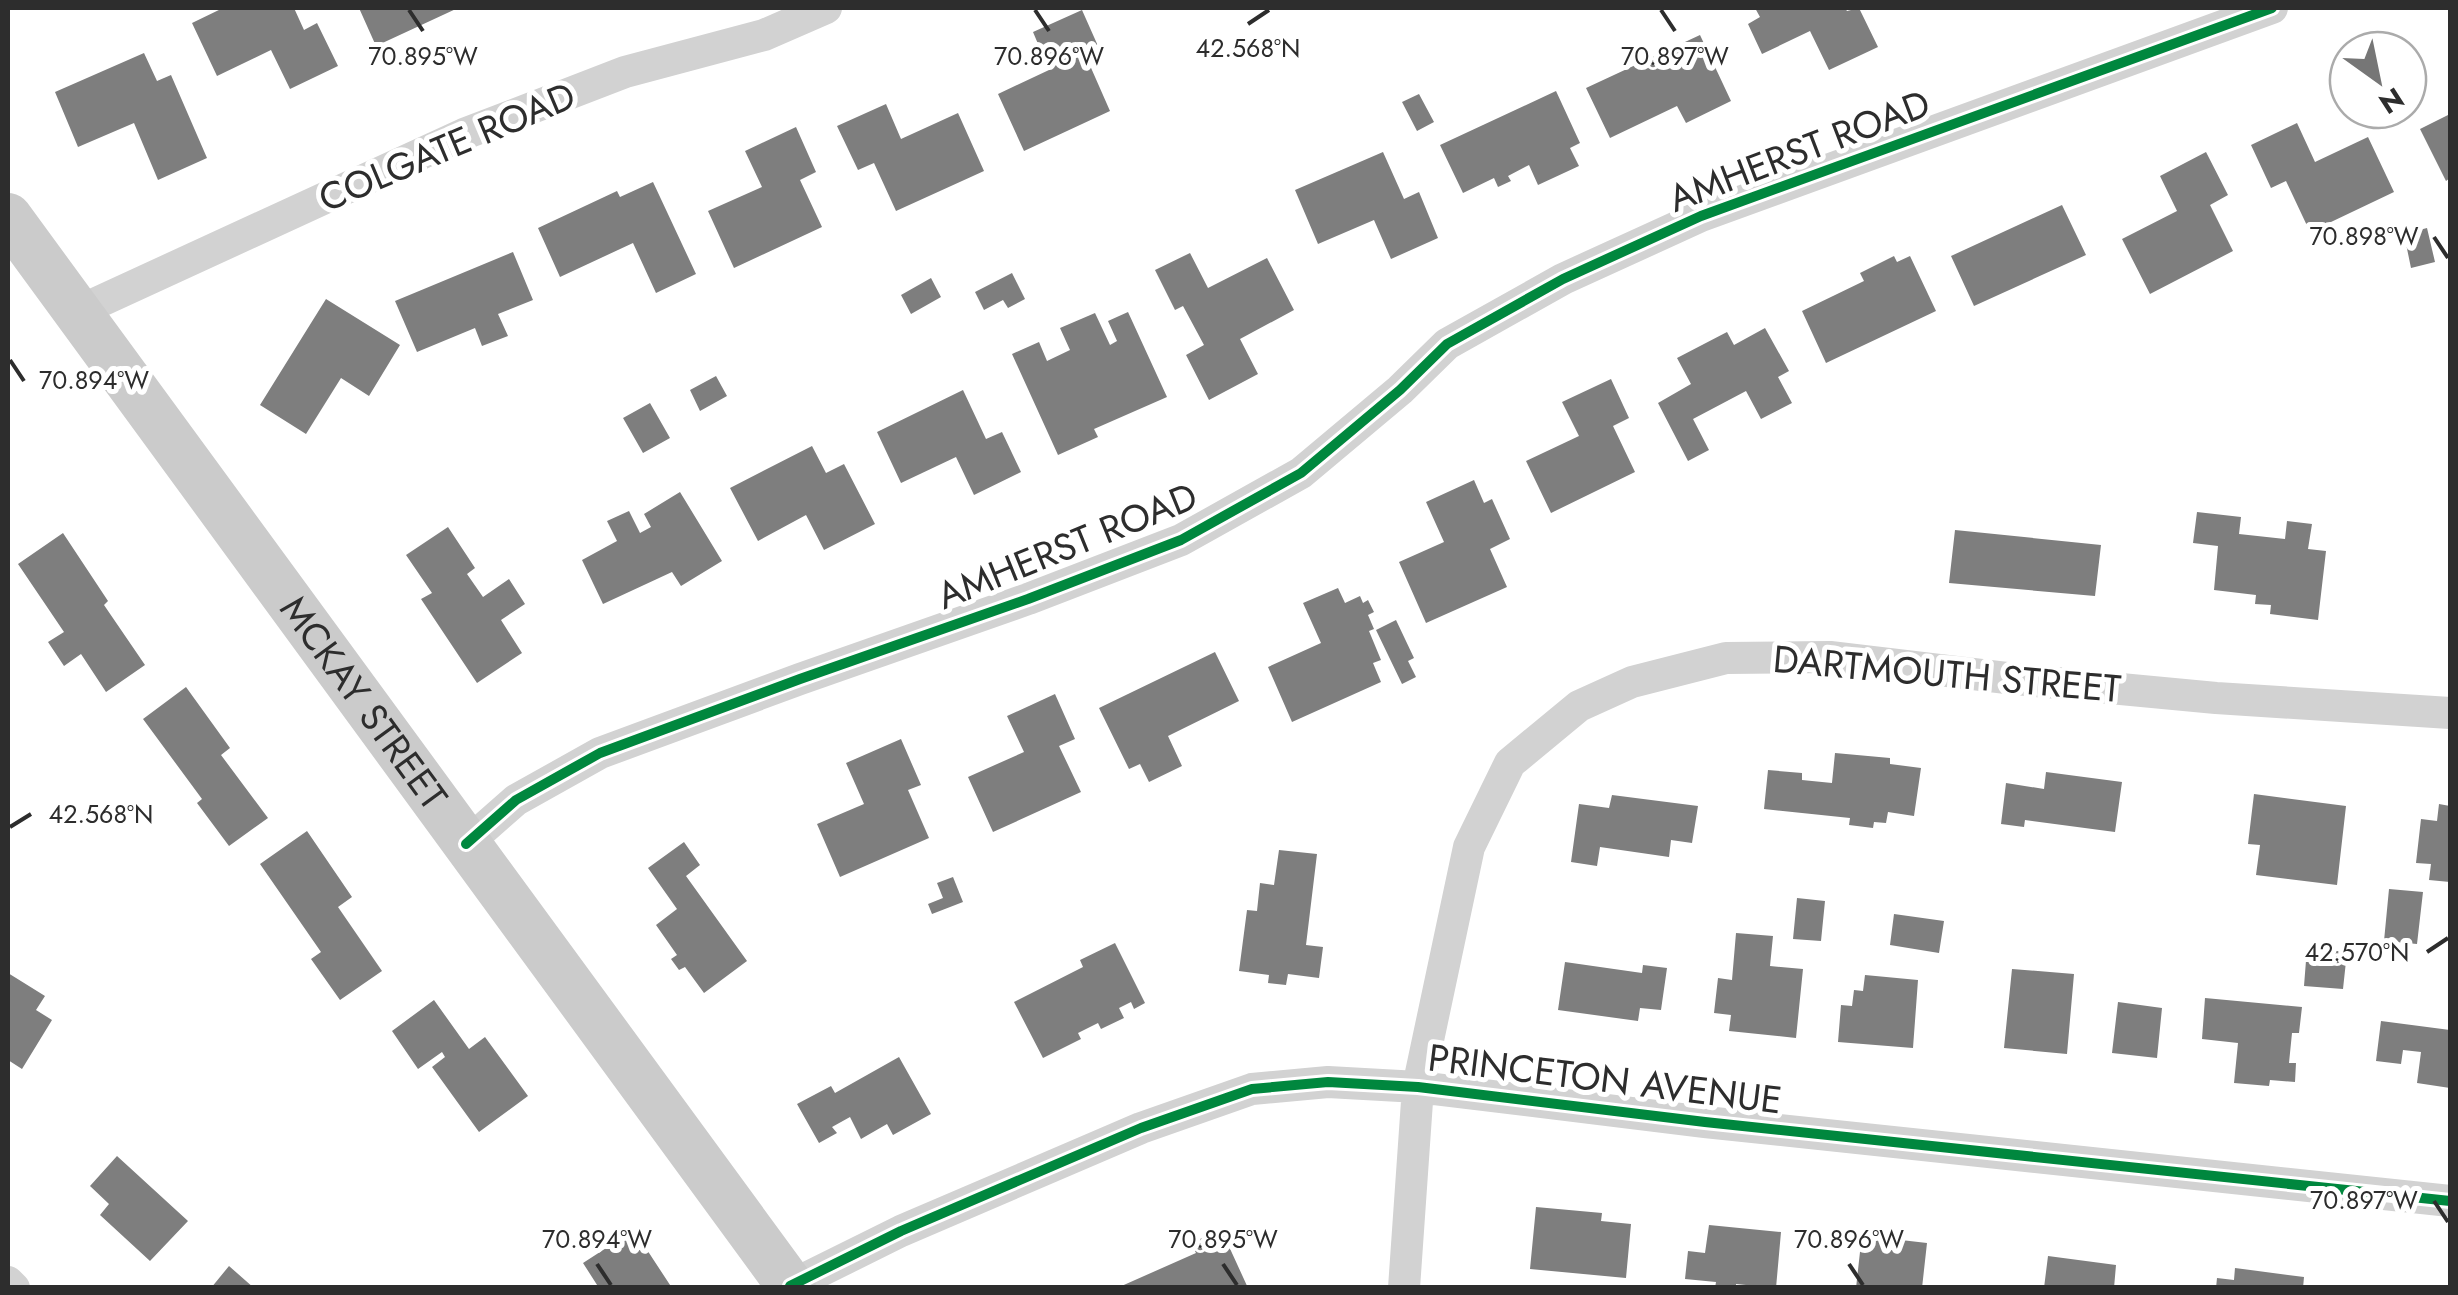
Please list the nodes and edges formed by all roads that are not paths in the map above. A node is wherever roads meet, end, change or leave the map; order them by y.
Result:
1 (826, 8) edge
2 (2272, 8) edge
3 (8, 217) edge
4 (77, 312) junction
5 (2450, 712) edge
6 (466, 844) junction
7 (1418, 1087) junction
8 (2450, 1200) edge
9 (8, 1282) edge
10 (791, 1286) edge
11 (14, 1288) edge
12 (1404, 1288) edge

1 - 4 street, COLGATE ROAD
2 - 6 street, AMHERST ROAD
3 - 4 main road, MCKAY STREET
4 - 6 main road, MCKAY STREET
5 - 7 street, DARTMOUTH STREET
6 - 10 main road, MCKAY STREET
7 - 8 street, PRINCETON AVENUE
7 - 10 street, PRINCETON AVENUE
7 - 12 street, DARTMOUTH STREET
9 - 11 street

